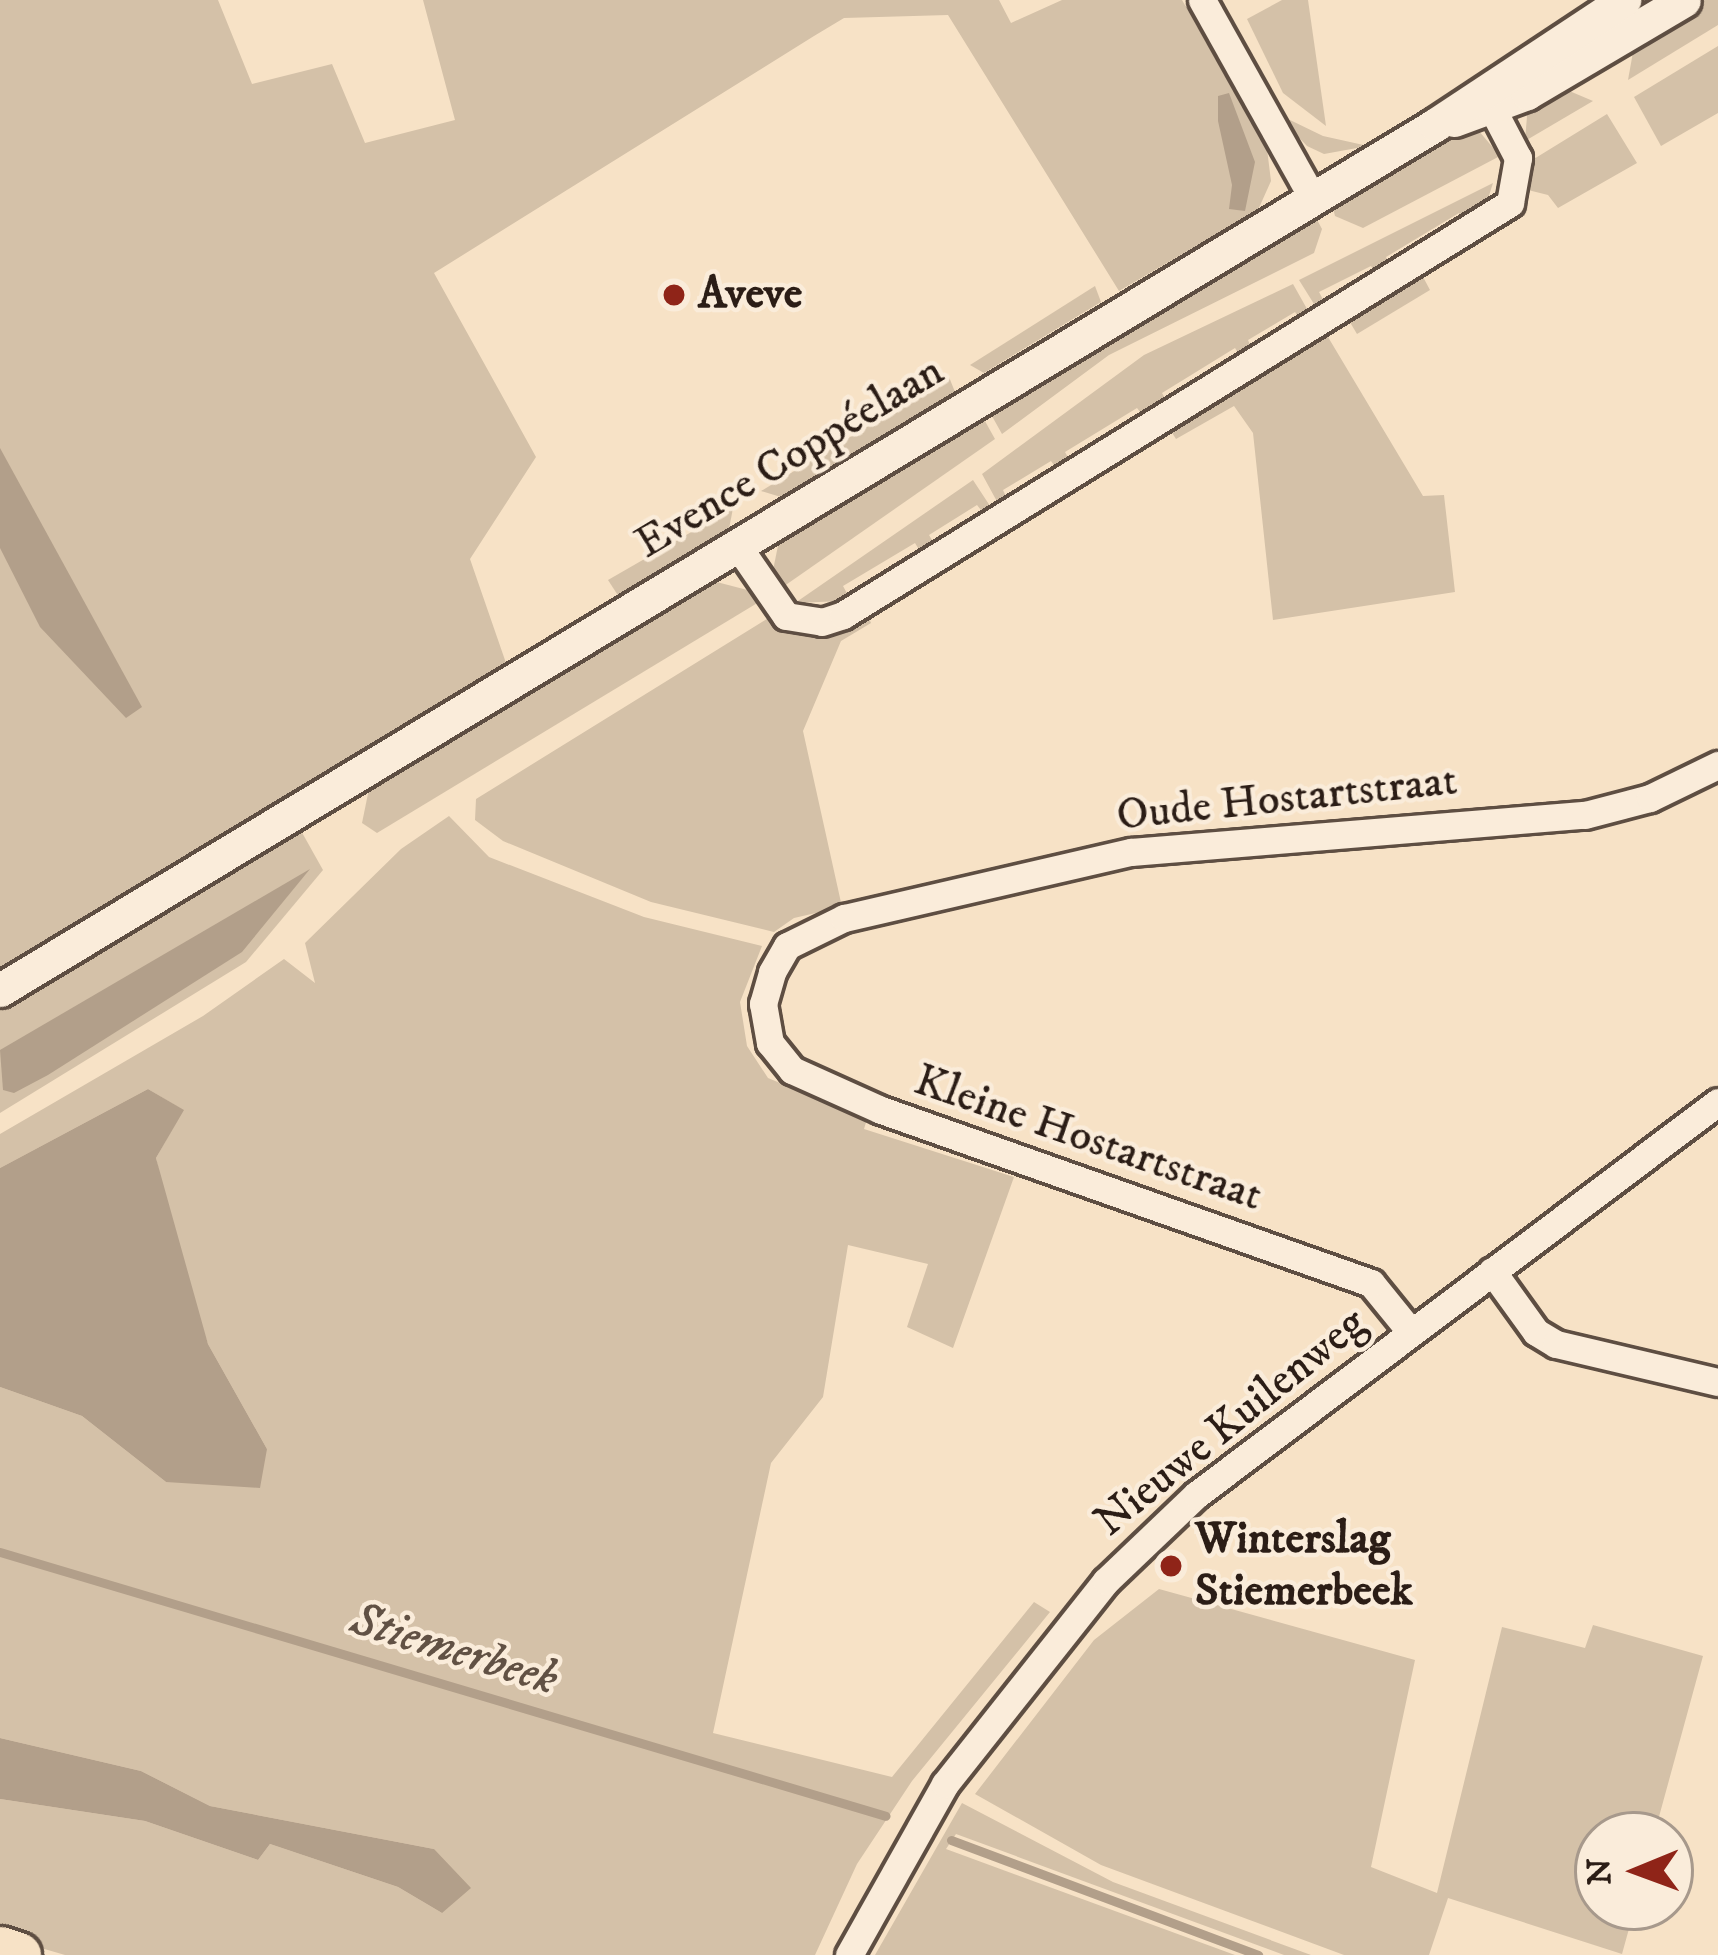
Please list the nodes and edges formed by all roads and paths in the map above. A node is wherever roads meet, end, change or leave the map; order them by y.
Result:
1 (1202, 0) edge
2 (1624, 0) edge
3 (1684, 0) edge
4 (1486, 99) junction
5 (1312, 197) junction
6 (737, 544) junction
7 (1718, 765) edge
8 (0, 990) edge
9 (763, 1004) joint
10 (1718, 1102) edge
11 (1492, 1270) junction
12 (1410, 1331) junction
13 (1718, 1382) edge
14 (0, 1949) edge
15 (18, 1955) edge
16 (849, 1955) edge

1 - 5 street
2 - 4 street, Evence Coppéelaan
3 - 4 street
4 - 5 street, Evence Coppéelaan
4 - 6 street
5 - 6 street, Evence Coppéelaan
6 - 8 street, Evence Coppéelaan
7 - 9 street, Oude Hostartstraat
9 - 12 street, Kleine Hostartstraat
10 - 11 street, Nieuwe Kuilenweg
11 - 12 street, Nieuwe Kuilenweg
11 - 13 street
12 - 16 street, Nieuwe Kuilenweg
14 - 15 highway

